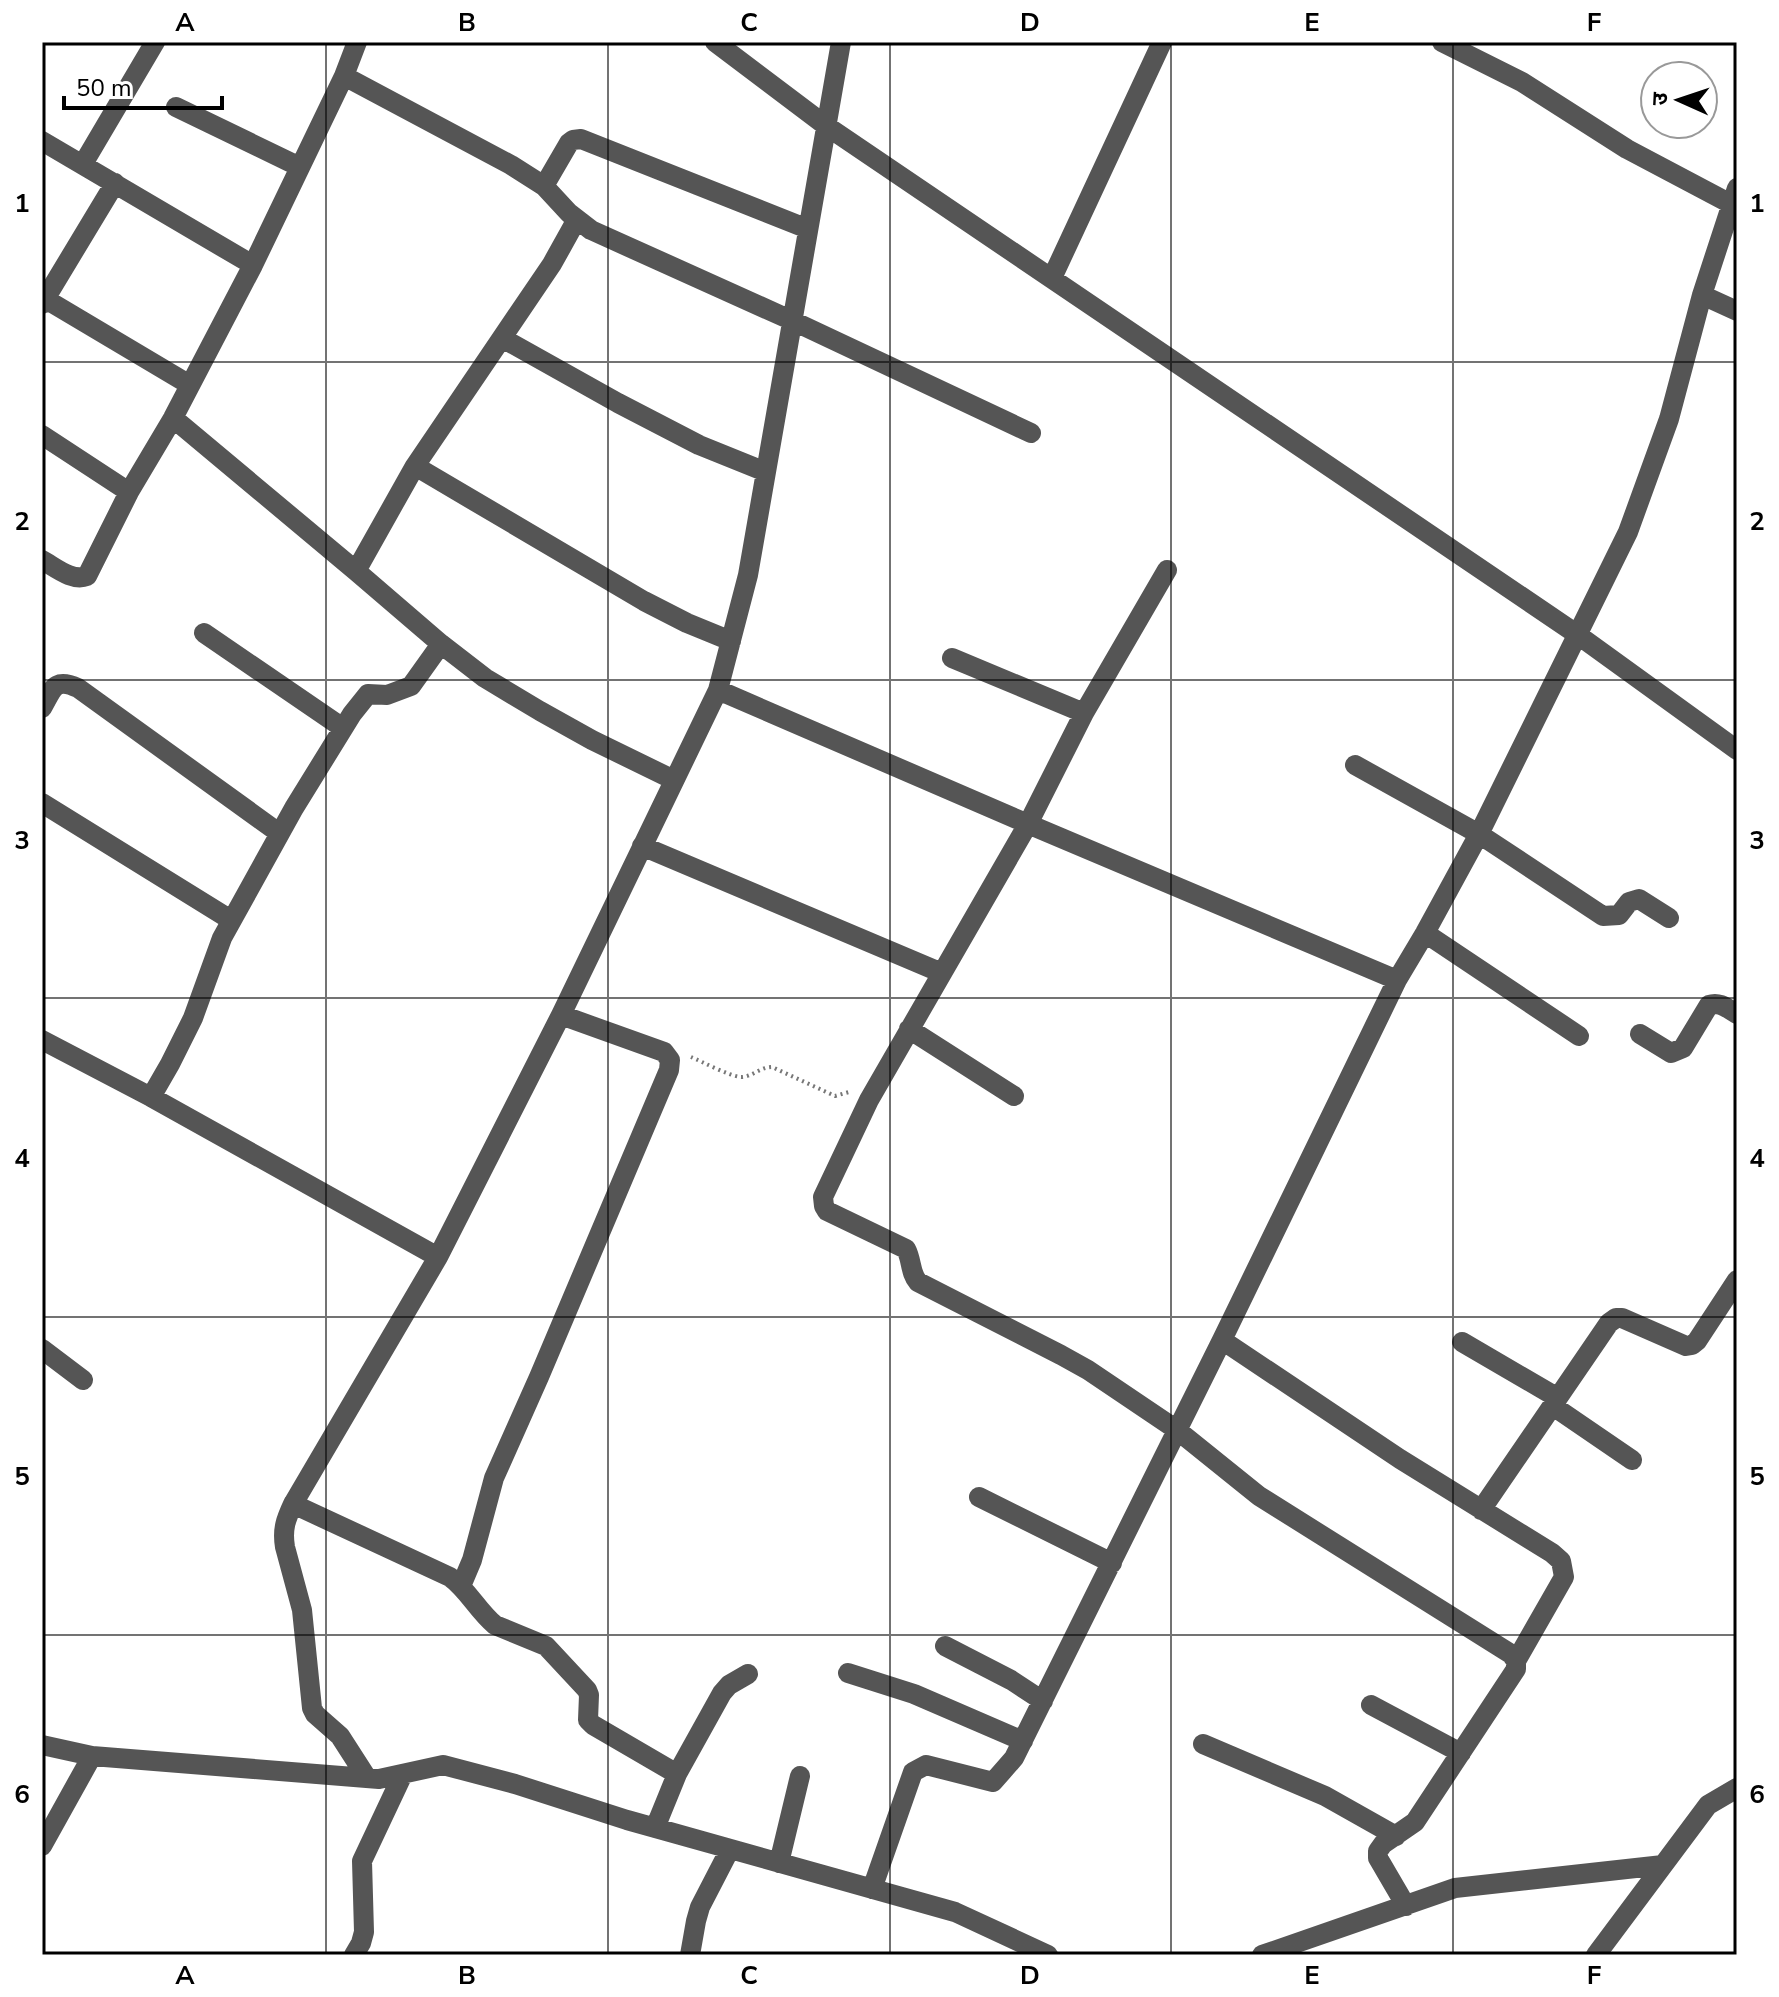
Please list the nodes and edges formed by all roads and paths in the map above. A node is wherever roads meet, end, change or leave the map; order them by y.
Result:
1 (155, 42) edge
2 (357, 42) edge
3 (715, 42) edge
4 (841, 42) edge
5 (1162, 42) edge
6 (1442, 42) edge
7 (344, 76) junction
8 (176, 107) dead end
9 (825, 125) junction
10 (42, 141) edge
11 (83, 164) junction
12 (300, 167) junction
13 (115, 183) junction
14 (544, 186) junction
15 (1734, 196) edge
16 (577, 219) junction
17 (808, 229) junction
18 (253, 265) junction
19 (1052, 278) junction
20 (1702, 295) junction
21 (43, 300) edge
22 (1737, 311) edge
23 (793, 321) junction
24 (502, 338) junction
25 (190, 385) junction
26 (173, 418) junction
27 (1031, 433) dead end
28 (42, 435) edge
29 (415, 466) junction
30 (766, 472) junction
31 (129, 492) junction
32 (42, 560) edge
33 (1167, 570) dead end
34 (356, 571) junction
35 (204, 633) dead end
36 (1578, 635) junction
37 (731, 641) junction
38 (441, 644) junction
39 (952, 658) dead end
40 (718, 690) junction
41 (42, 708) edge
42 (1084, 713) junction
43 (343, 728) junction
44 (1737, 750) edge
45 (1355, 765) dead end
46 (674, 780) junction
47 (42, 803) edge
48 (1028, 824) junction
49 (279, 833) junction
50 (1479, 834) junction
51 (642, 846) junction
52 (1669, 918) dead end
53 (231, 920) junction
54 (1425, 933) junction
55 (942, 973) junction
56 (1397, 980) junction
57 (1737, 1014) edge
58 (561, 1015) junction
59 (909, 1029) junction
60 (1640, 1034) dead end
61 (1579, 1036) dead end
62 (42, 1040) edge
63 (670, 1060) junction
64 (878, 1084) junction
65 (1014, 1096) dead end
66 (151, 1097) junction
67 (438, 1257) junction
68 (1737, 1280) edge
69 (1222, 1340) junction
70 (1462, 1342) dead end
71 (42, 1349) edge
72 (83, 1380) dead end
73 (1555, 1402) junction
74 (1177, 1430) junction
75 (1632, 1460) dead end
76 (979, 1497) dead end
77 (293, 1504) junction
78 (1481, 1510) junction
79 (1112, 1563) junction
80 (461, 1586) junction
81 (945, 1646) dead end
82 (1516, 1661) junction
83 (848, 1673) dead end
84 (748, 1674) dead end
85 (1043, 1701) junction
86 (1371, 1705) dead end
87 (1023, 1741) junction
88 (1203, 1744) dead end
89 (42, 1745) edge
90 (1461, 1753) junction
91 (92, 1756) junction
92 (403, 1774) junction
93 (677, 1774) junction
94 (800, 1776) dead end
95 (367, 1778) junction
96 (1737, 1788) edge
97 (655, 1828) junction
98 (1396, 1836) junction
99 (42, 1846) edge
100 (730, 1849) junction
101 (779, 1863) junction
102 (1663, 1865) junction
103 (872, 1889) junction
104 (1406, 1906) junction
105 (1316, 1945) edge
106 (354, 1955) edge
107 (690, 1955) edge
108 (1048, 1955) edge
109 (1262, 1955) edge
110 (1596, 1955) edge

1 - 11 street
2 - 7 street
3 - 9 street
4 - 9 street
5 - 19 street
6 - 15 street
7 - 12 street
7 - 14 street
8 - 12 street
9 - 17 street
9 - 19 street
10 - 11 street
11 - 13 street
12 - 18 street
13 - 18 street
13 - 21 street
14 - 16 street
14 - 17 street
15 - 20 street
16 - 23 street
16 - 24 street
17 - 23 street
18 - 25 street
19 - 36 street
20 - 22 street
20 - 36 street
21 - 25 street
23 - 27 street
23 - 30 street
24 - 29 street
24 - 30 street
25 - 26 street
26 - 31 street
26 - 34 street
28 - 31 street
29 - 34 street
29 - 37 street
30 - 37 street
31 - 32 street
33 - 42 street
34 - 38 street
35 - 43 street
36 - 44 street
36 - 50 street
37 - 40 street
38 - 43 street
38 - 46 street
39 - 42 street
40 - 46 street
40 - 48 street
41 - 49 street
42 - 48 street
43 - 49 street
45 - 50 street
46 - 51 street
47 - 53 street
48 - 55 street
48 - 56 street
49 - 53 street
50 - 52 street
50 - 54 street
51 - 55 street
51 - 58 street
53 - 66 street
54 - 56 street
54 - 61 street
55 - 59 street
56 - 69 street
57 - 60 street
58 - 63 street
58 - 67 street
59 - 64 street
59 - 65 street
62 - 66 street
63 - 64 path
63 - 80 street
64 - 74 street
66 - 67 street
67 - 77 street
68 - 73 street
69 - 74 street
69 - 78 street
70 - 73 street
71 - 72 street
73 - 75 street
73 - 78 street
74 - 79 street
74 - 82 street
76 - 79 street
77 - 80 street
77 - 95 street
78 - 82 street
79 - 85 street
80 - 93 street
81 - 85 street
82 - 90 street
83 - 87 street
84 - 93 street
85 - 87 street
86 - 90 street
87 - 103 street
88 - 98 street
89 - 91 street
90 - 98 street
91 - 95 street
91 - 99 street
92 - 95 street
92 - 97 street
92 - 106 street
93 - 97 street
94 - 101 street
96 - 102 street
97 - 100 street
98 - 104 street
100 - 101 street
100 - 107 street
101 - 103 street
102 - 104 street
102 - 110 street
103 - 108 street
104 - 105 street
105 - 109 street

